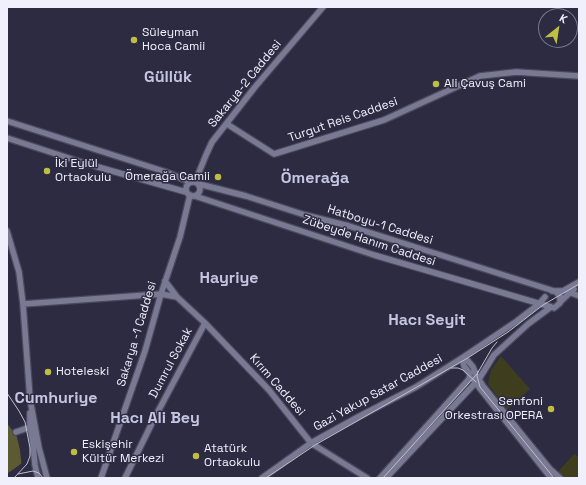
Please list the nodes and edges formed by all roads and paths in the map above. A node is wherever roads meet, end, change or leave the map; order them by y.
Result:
1 (323, 7) edge
2 (579, 76) edge
3 (7, 121) edge
4 (227, 124) junction
5 (7, 138) edge
6 (195, 183) junction
7 (190, 194) junction
8 (7, 231) edge
9 (8, 240) edge
10 (165, 280) junction
11 (579, 282) edge
12 (579, 286) edge
13 (555, 292) junction
14 (569, 292) junction
15 (161, 294) junction
16 (579, 296) edge
17 (545, 297) junction
18 (177, 298) junction
19 (561, 301) junction
20 (23, 304) junction
21 (539, 304) junction
22 (551, 307) junction
23 (205, 323) junction
24 (462, 358) junction
25 (456, 362) junction
26 (469, 373) junction
27 (477, 380) junction
28 (32, 426) junction
29 (16, 432) dead end
30 (311, 443) junction
31 (38, 478) edge
32 (47, 478) edge
33 (101, 478) edge
34 (125, 478) edge
35 (262, 478) edge
36 (367, 478) edge
37 (380, 478) edge
38 (386, 478) edge
39 (551, 478) edge
40 (560, 478) edge

1 - 4 main road, Sakarya-2 Caddesi
2 - 4 main road, Turgut Reis Caddesi
3 - 6 main road, Hatboyu-1 Caddesi
4 - 6 main road, Sakarya-2 Caddesi
5 - 7 main road, Zübeyde Hanım Caddesi
6 - 7 main road, Sakarya -1 Caddesi
6 - 7 main road, Sakarya -1 Caddesi
6 - 13 main road, Hatboyu-1 Caddesi
7 - 10 main road, Sakarya -1 Caddesi
7 - 21 main road, Zübeyde Hanım Caddesi
8 - 9 main road
9 - 20 main road
10 - 15 main road, Sakarya -1 Caddesi
10 - 18 main road, Kırım Caddesi
11 - 13 main road
12 - 14 main road
13 - 17 main road
13 - 19 main road
14 - 16 main road
14 - 19 main road
15 - 18 main road, Kırım Caddesi
15 - 20 main road, Kırım Caddesi
15 - 33 main road, Sakarya -1 Caddesi
17 - 21 main road
17 - 22 main road
18 - 23 main road, Kırım Caddesi
19 - 22 main road
20 - 28 main road
21 - 22 main road, Zübeyde Hanım Caddesi
21 - 24 main road
22 - 27 main road
23 - 30 main road, Kırım Caddesi
23 - 34 main road, Dumrul Sokak
24 - 25 main road, Gazi Yakup Satar Caddesi
24 - 26 main road
24 - 27 main road
25 - 26 main road
25 - 30 main road, Gazi Yakup Satar Caddesi
26 - 27 main road
26 - 37 main road
27 - 38 main road
27 - 39 main road
27 - 40 main road
28 - 29 main road
28 - 31 main road
28 - 32 main road
30 - 35 main road, Gazi Yakup Satar Caddesi
30 - 36 main road, Kırım Caddesi

